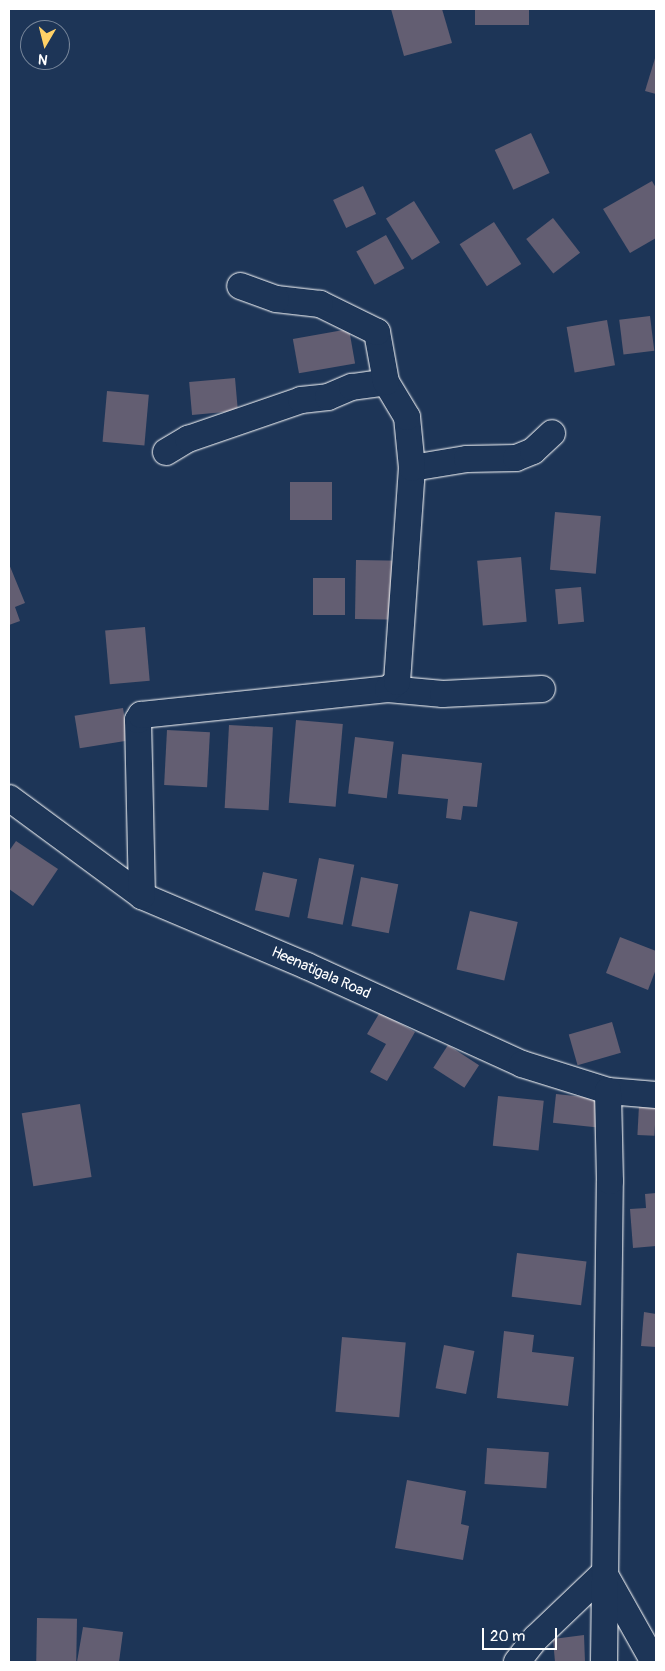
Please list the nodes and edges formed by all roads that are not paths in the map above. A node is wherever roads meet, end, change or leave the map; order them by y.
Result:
1 (240, 286) dead end
2 (386, 382) junction
3 (552, 433) dead end
4 (166, 452) dead end
5 (412, 468) junction
6 (388, 689) junction
7 (542, 689) dead end
8 (9, 798) edge
9 (142, 896) junction
10 (608, 1091) junction
11 (656, 1095) edge
12 (604, 1573) junction
13 (517, 1662) edge
14 (604, 1662) edge
15 (654, 1662) edge

1 - 2 street
2 - 4 street
2 - 5 street
3 - 5 street
5 - 6 street
6 - 7 street
6 - 9 street
8 - 9 street, Heenatigala Road
9 - 10 street, Heenatigala Road
10 - 11 street, Heenatigala Road
10 - 12 street
12 - 13 street
12 - 14 street
12 - 15 street

